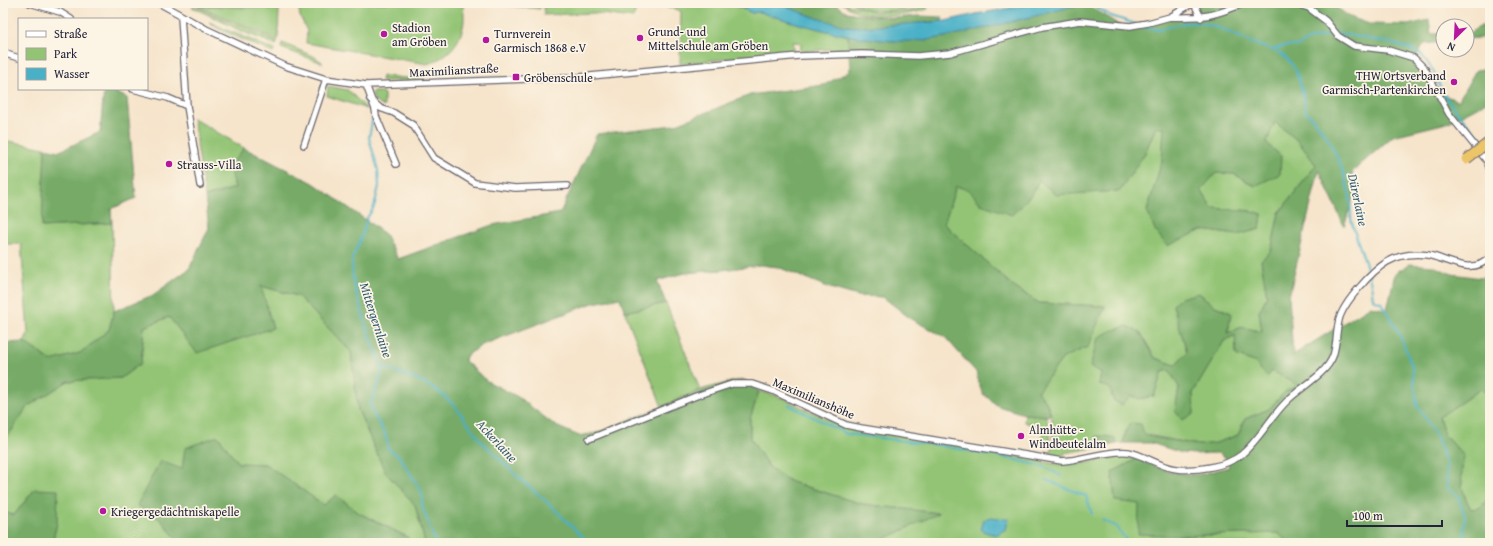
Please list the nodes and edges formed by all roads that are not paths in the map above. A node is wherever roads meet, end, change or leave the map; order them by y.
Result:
1 (30, 3) edge
2 (159, 3) edge
3 (1194, 3) edge
4 (1245, 3) edge
5 (1293, 3) edge
6 (181, 17) junction
7 (1170, 17) junction
8 (69, 18) edge
9 (1201, 18) junction
10 (3, 51) edge
11 (18, 58) edge
12 (326, 79) junction
13 (366, 85) junction
14 (137, 90) edge
15 (370, 99) junction
16 (187, 106) junction
17 (1490, 141) edge
18 (304, 145) dead end
19 (1466, 159) dead end
20 (396, 164) dead end
21 (1490, 170) edge
22 (200, 185) dead end
23 (567, 186) dead end
24 (1490, 257) edge
25 (589, 439) dead end

1 - 8 street
2 - 6 street, Maximilianstraße
3 - 7 street
3 - 9 street
4 - 9 street
5 - 21 street
6 - 12 street, Maximilianstraße
6 - 16 street
7 - 9 street
7 - 13 street, Maximilianstraße
10 - 11 street
12 - 13 street, Maximilianstraße
12 - 18 street
13 - 15 street
14 - 16 street
15 - 20 street
15 - 23 street
16 - 22 street
17 - 19 main road, bridge
24 - 25 street, Maximilianshöhe

